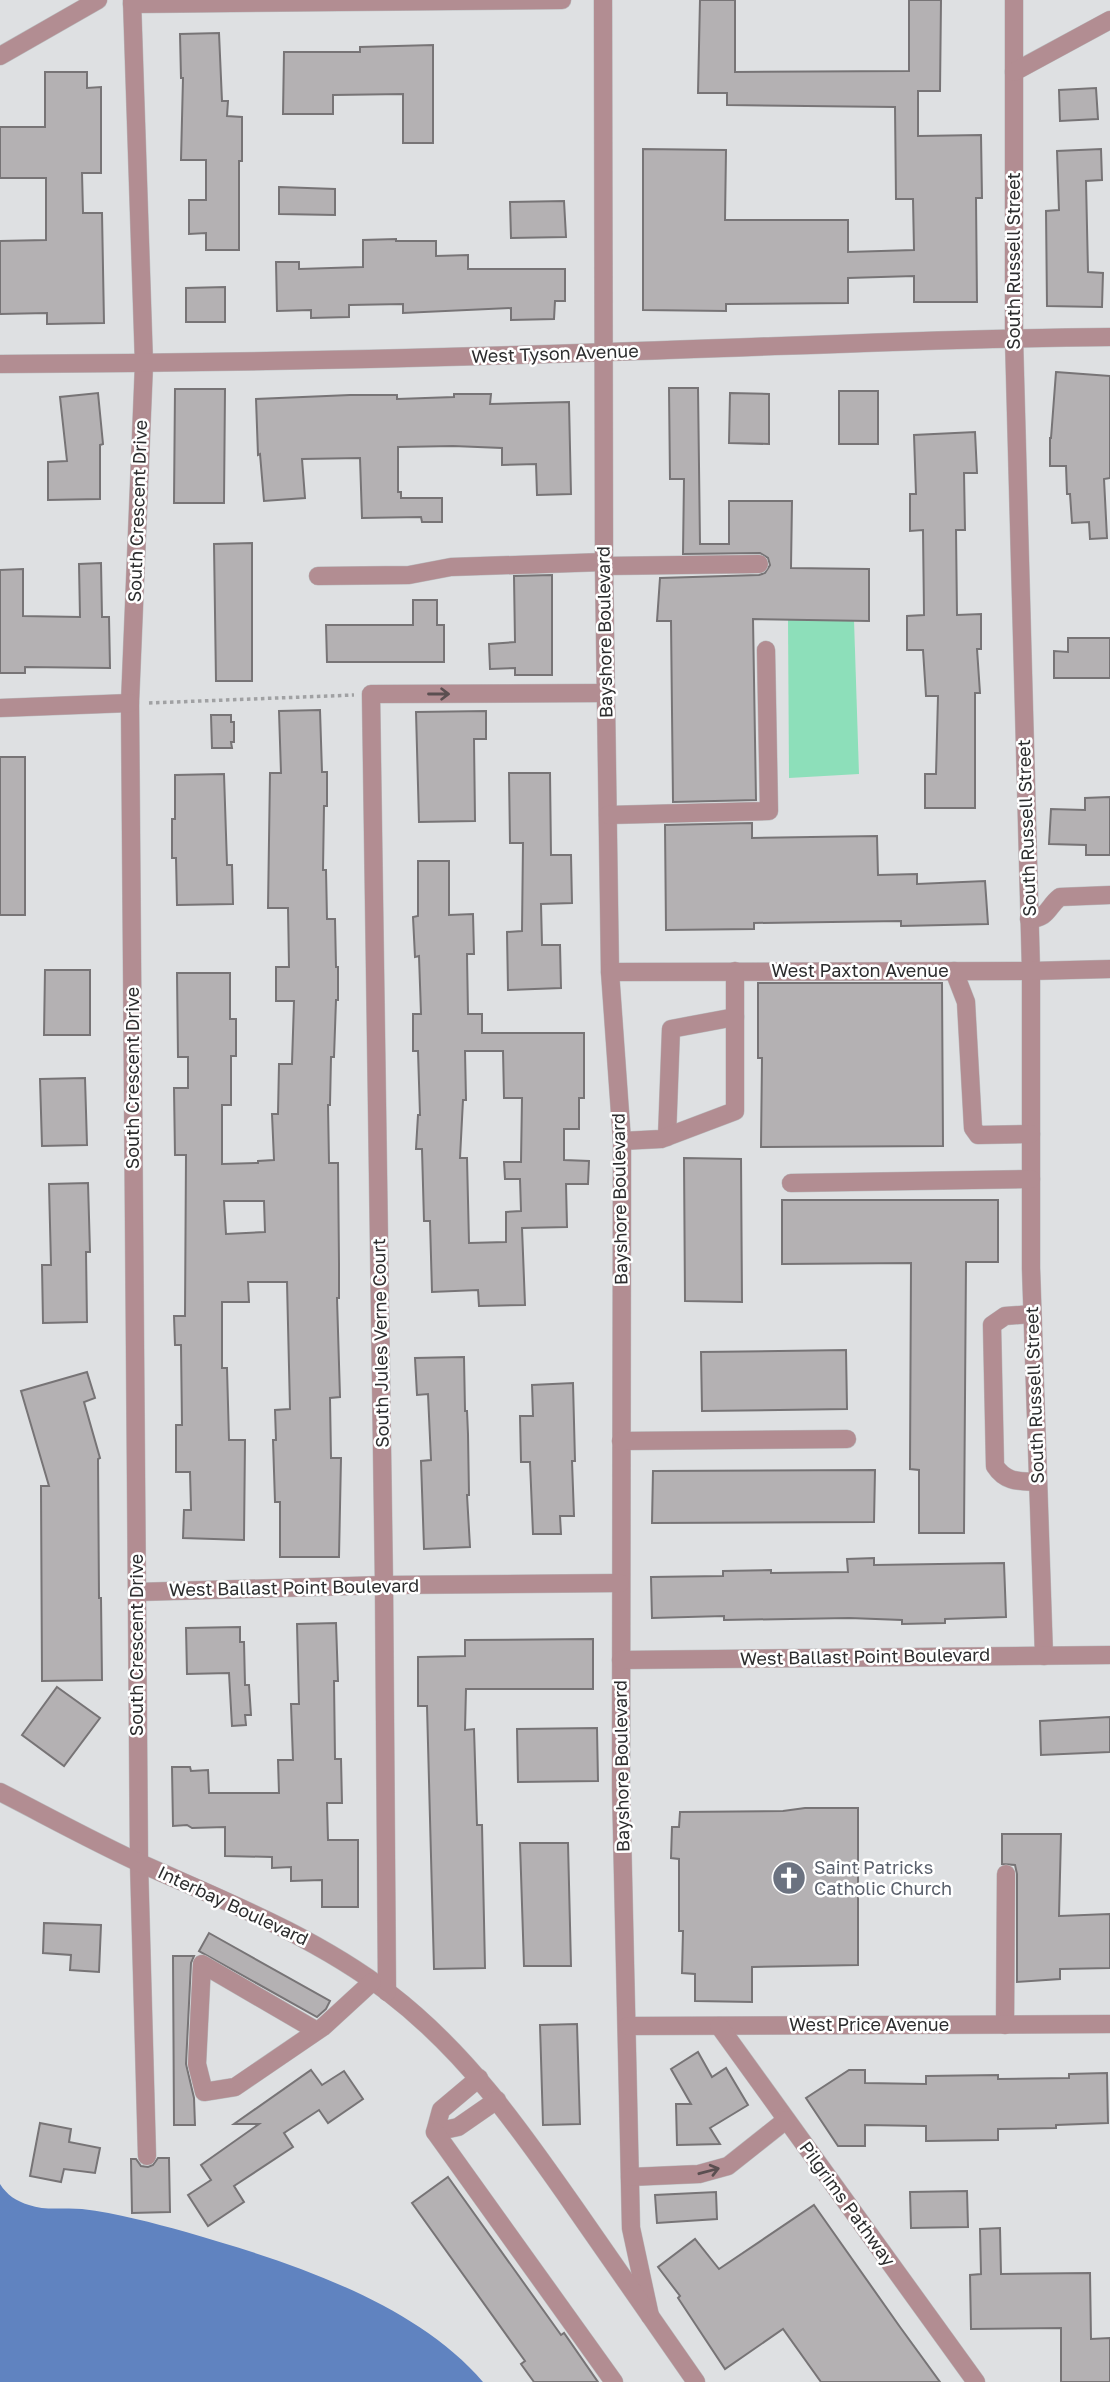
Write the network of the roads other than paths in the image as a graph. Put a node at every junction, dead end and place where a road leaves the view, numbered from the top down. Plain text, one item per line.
1 (98, 0) edge
2 (562, 0) edge
3 (603, 0) edge
4 (1014, 0) edge
5 (132, 2) edge
6 (1110, 20) edge
7 (0, 56) edge
8 (1014, 72) junction
9 (1110, 337) edge
10 (1014, 338) junction
11 (603, 353) junction
12 (0, 364) edge
13 (144, 364) junction
14 (604, 564) junction
15 (759, 564) dead end
16 (318, 576) dead end
17 (766, 650) dead end
18 (606, 693) junction
19 (130, 703) junction
20 (0, 708) edge
21 (608, 815) junction
22 (1110, 895) edge
23 (1029, 919) junction
24 (1110, 968) edge
25 (734, 971) junction
26 (954, 971) junction
27 (1031, 971) junction
28 (610, 972) junction
29 (735, 1017) junction
30 (1031, 1134) junction
31 (667, 1137) junction
32 (622, 1141) junction
33 (1031, 1179) junction
34 (791, 1183) dead end
35 (1032, 1314) junction
36 (848, 1439) dead end
37 (621, 1441) junction
38 (1038, 1482) junction
39 (620, 1583) junction
40 (384, 1585) junction
41 (137, 1592) junction
42 (1110, 1655) edge
43 (1044, 1656) junction
44 (621, 1660) junction
45 (0, 1792) edge
46 (139, 1862) junction
47 (1006, 1874) dead end
48 (380, 1987) junction
49 (1110, 2024) edge
50 (628, 2025) junction
51 (1005, 2025) junction
52 (719, 2026) junction
53 (317, 2031) junction
54 (479, 2078) junction
55 (496, 2099) junction
56 (786, 2120) junction
57 (435, 2132) junction
58 (147, 2156) dead end
59 (635, 2177) junction
60 (650, 2316) junction
61 (614, 2382) edge
62 (695, 2382) edge
63 (975, 2382) edge

1 - 7 street
2 - 5 street
3 - 11 street, Bayshore Boulevard
4 - 8 street, South Russell Street
5 - 13 street, South Crescent Drive
6 - 8 street
8 - 10 street, South Russell Street
9 - 10 street, West Tyson Avenue
10 - 11 street, West Tyson Avenue
10 - 23 street, South Russell Street
11 - 13 street, West Tyson Avenue
11 - 14 street, Bayshore Boulevard
12 - 13 street, West Tyson Avenue
13 - 19 street, South Crescent Drive
14 - 15 street
14 - 16 street
14 - 18 street, Bayshore Boulevard
17 - 21 street
18 - 21 street, Bayshore Boulevard
40 -> 18 street, South Jules Verne Court
19 - 20 street
19 - 41 street, South Crescent Drive
21 - 28 street, Bayshore Boulevard
22 - 23 street
23 - 27 street, South Russell Street
24 - 27 street, West Paxton Avenue
25 - 26 street, West Paxton Avenue
25 - 28 street, West Paxton Avenue
25 - 29 street
26 - 27 street, West Paxton Avenue
26 - 30 street
27 - 30 street, South Russell Street
28 - 32 street, Bayshore Boulevard
29 - 31 street
29 - 31 street
30 - 33 street, South Russell Street
31 - 32 street
32 - 37 street, Bayshore Boulevard
33 - 34 street
33 - 35 street, South Russell Street
35 - 38 street, South Russell Street
35 - 38 street
36 - 37 street
37 - 39 street, Bayshore Boulevard
38 - 43 street, South Russell Street
39 - 40 street, West Ballast Point Boulevard
39 - 44 street, Bayshore Boulevard
40 - 41 street, West Ballast Point Boulevard
40 - 48 street, South Jules Verne Court
41 - 46 street, South Crescent Drive
42 - 43 street, West Ballast Point Boulevard
43 - 44 street, West Ballast Point Boulevard
44 - 50 street, Bayshore Boulevard
45 - 46 street, Interbay Boulevard
46 - 48 street, Interbay Boulevard
46 - 58 street, South Crescent Drive
47 - 51 street
48 - 53 street
48 - 54 street, Interbay Boulevard
49 - 51 street, West Price Avenue
50 - 52 street, West Price Avenue
50 - 59 street, Bayshore Boulevard
51 - 52 street, West Price Avenue
52 - 56 street, Pilgrims Pathway
53 - 53 street
54 - 55 street, Interbay Boulevard
54 - 57 street
55 - 57 street
55 - 60 street, Interbay Boulevard
59 -> 56 street
56 - 63 street, Pilgrims Pathway
57 - 61 street
59 - 60 street, Bayshore Boulevard
60 - 62 street, Bayshore Boulevard

